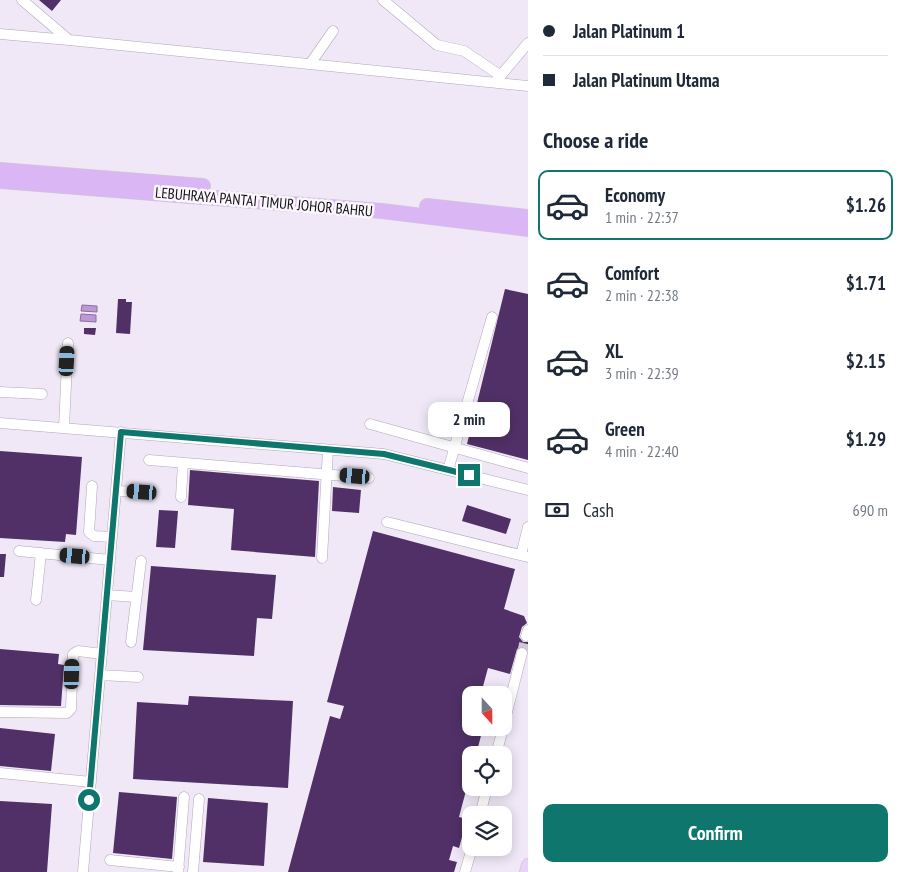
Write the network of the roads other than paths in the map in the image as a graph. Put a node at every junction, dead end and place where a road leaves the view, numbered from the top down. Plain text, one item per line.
1 (22, 0) edge
2 (383, 0) edge
3 (333, 31) dead end
4 (0, 34) edge
5 (69, 40) junction
6 (528, 43) edge
7 (310, 64) junction
8 (498, 79) junction
9 (528, 86) edge
10 (0, 170) edge
11 (0, 181) edge
12 (528, 217) edge
13 (528, 229) edge
14 (492, 317) dead end
15 (68, 342) dead end
16 (0, 392) edge
17 (42, 394) dead end
18 (0, 423) edge
19 (370, 424) dead end
20 (64, 428) junction
21 (121, 432) junction
22 (455, 447) junction
23 (328, 450) junction
24 (149, 460) dead end
25 (183, 463) junction
26 (528, 468) edge
27 (448, 470) junction
28 (327, 474) junction
29 (369, 478) dead end
30 (92, 486) dead end
31 (528, 490) edge
32 (116, 491) junction
33 (142, 492) dead end
34 (181, 497) dead end
35 (387, 522) dead end
36 (528, 527) edge
37 (112, 537) junction
38 (19, 551) dead end
39 (41, 553) junction
40 (525, 556) edge
41 (322, 558) dead end
42 (110, 560) junction
43 (141, 561) dead end
44 (107, 595) junction
45 (136, 597) junction
46 (36, 600) dead end
47 (131, 642) dead end
48 (522, 653) tunnel mouth
49 (102, 654) junction
50 (100, 675) junction
51 (138, 677) dead end
52 (512, 692) edge
53 (0, 712) edge
54 (0, 773) edge
55 (91, 782) junction
56 (184, 797) dead end
57 (199, 799) dead end
58 (470, 856) edge
59 (110, 860) dead end
60 (528, 865) edge
61 (179, 869) edge
62 (83, 872) edge
63 (193, 872) edge
64 (465, 872) edge
65 (526, 872) edge

1 - 5 street
2 - 8 street
3 - 7 street
4 - 5 street
5 - 7 street
6 - 8 street
7 - 8 street
8 - 9 street
10 - 12 highway, LEBUHRAYA PANTAI TIMUR JOHOR BAHRU
11 - 13 highway, LEBUHRAYA PANTAI TIMUR JOHOR BAHRU
14 - 22 street
15 - 20 street
16 - 17 street
18 - 20 street
19 - 22 street
20 - 21 street
21 - 23 street
21 - 32 street
22 - 26 street
22 - 27 street
23 - 27 street
23 - 28 street
24 - 25 street
25 - 28 street
25 - 34 street
27 - 31 street
28 - 29 street
28 - 41 street
30 - 37 street
32 - 33 street
32 - 37 street
35 - 40 street
36 - 40 street
37 - 42 street
38 - 39 street
39 - 42 street
39 - 46 street
42 - 44 street
43 - 45 street
44 - 45 street
44 - 49 street
45 - 47 street
48 - 52 street
49 - 50 street
49 - 53 street
50 - 51 street
50 - 55 street
54 - 55 street
55 - 62 street
56 - 61 street
57 - 63 street
58 - 64 street
59 - 61 street
60 - 65 main road

